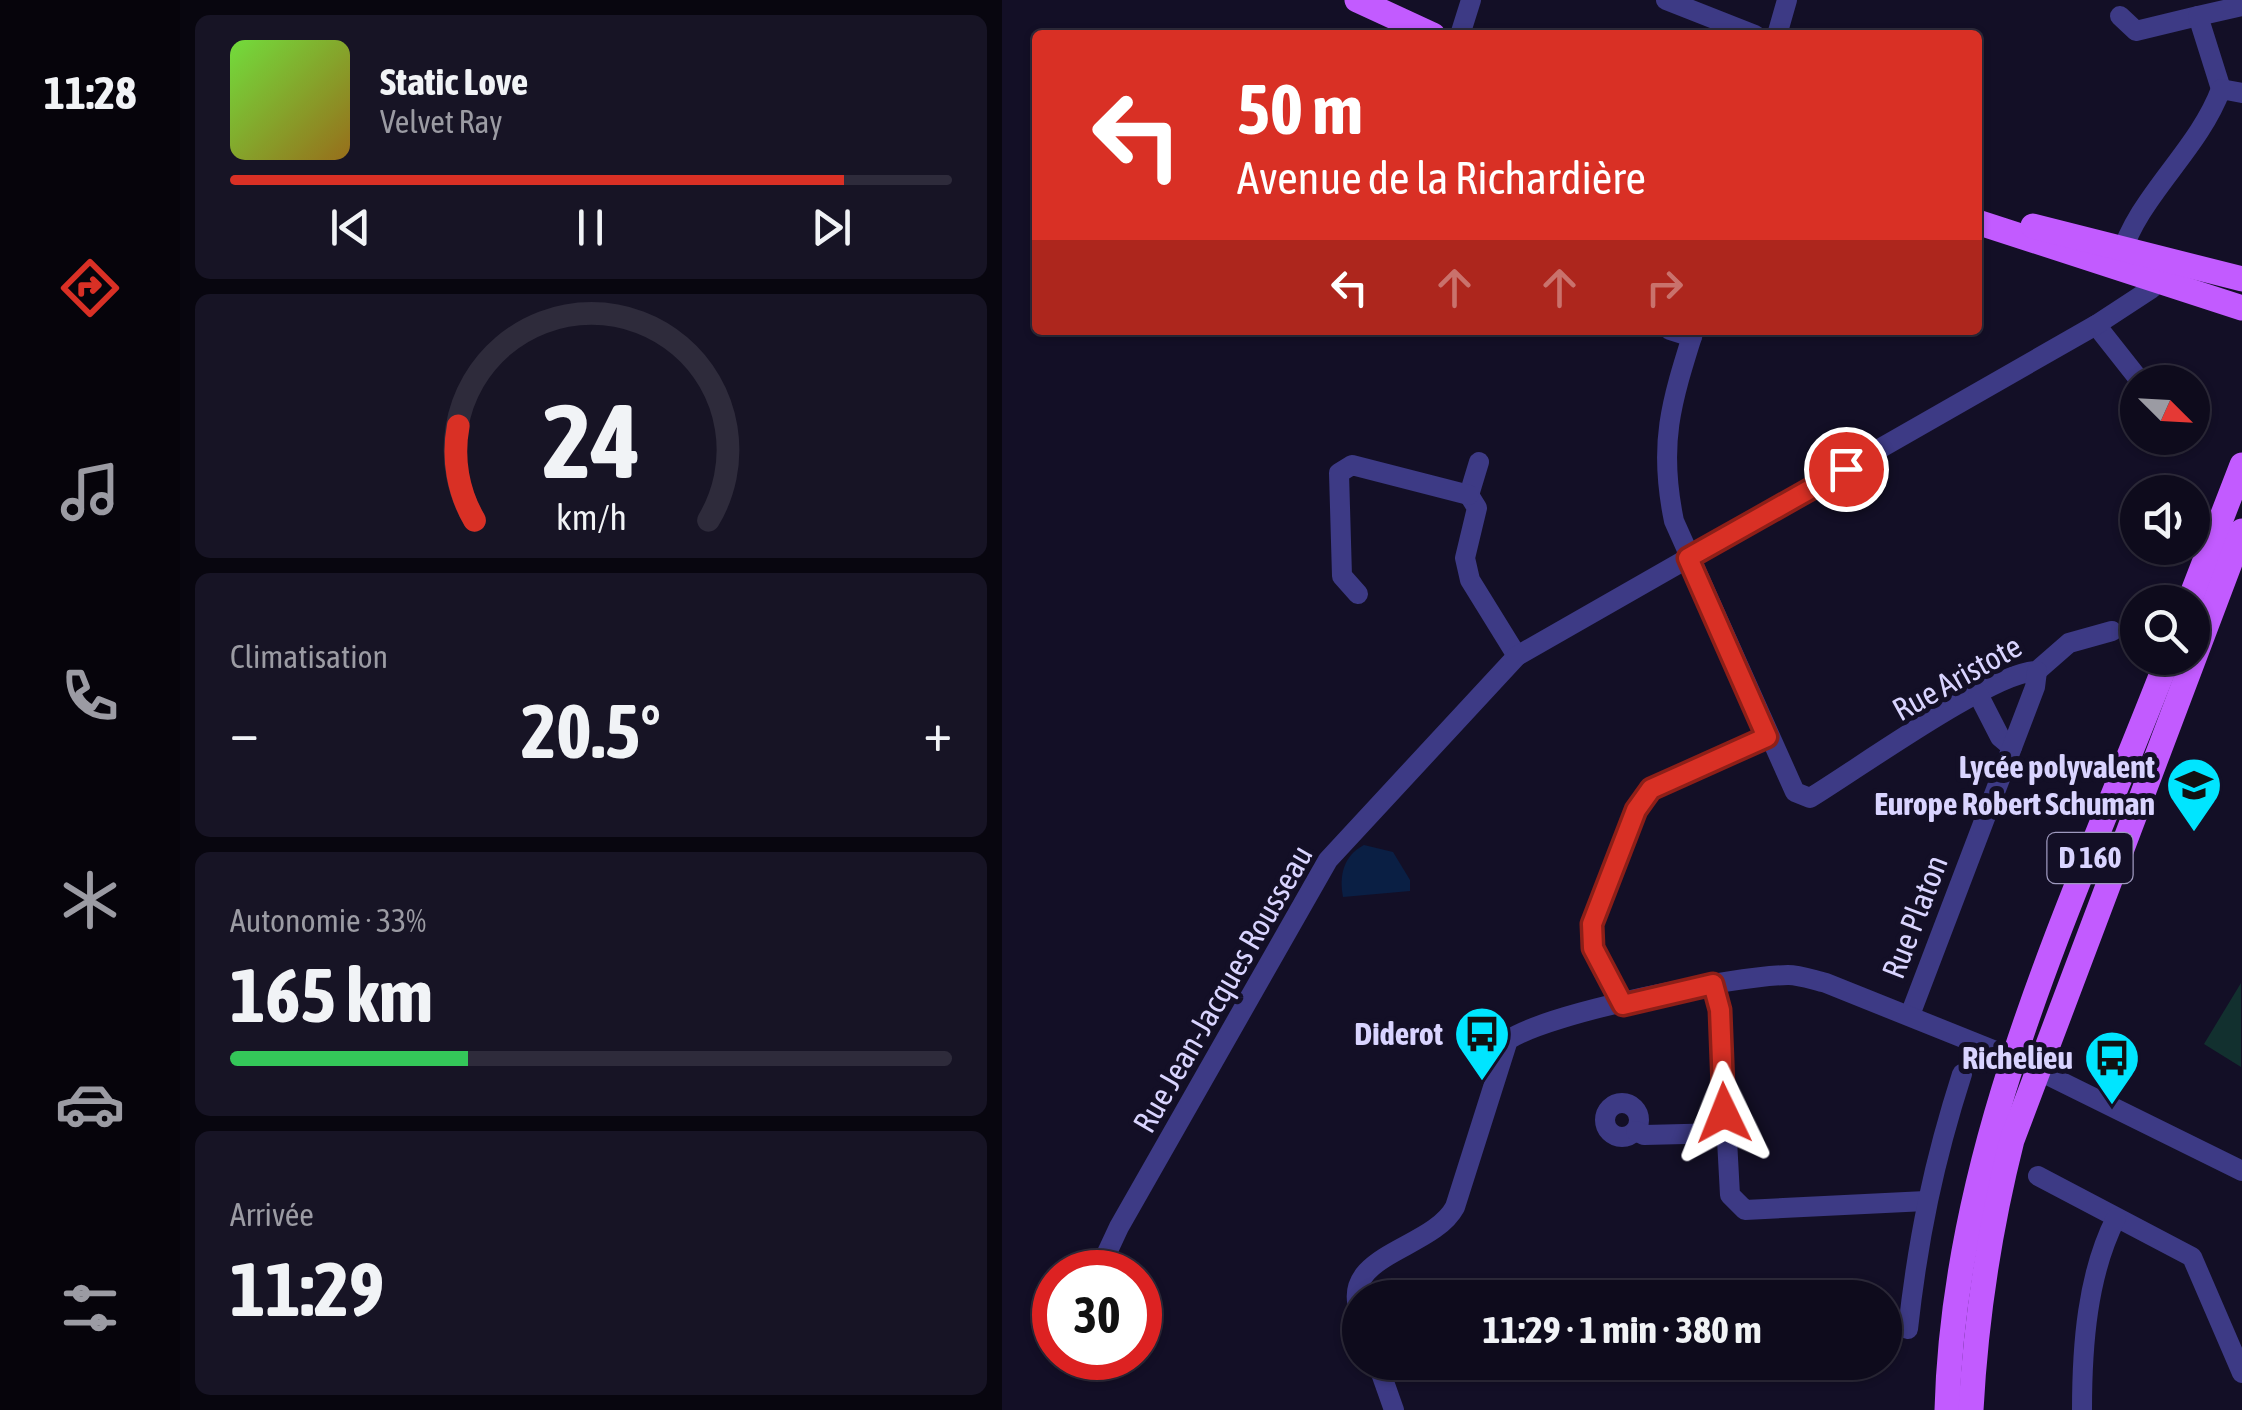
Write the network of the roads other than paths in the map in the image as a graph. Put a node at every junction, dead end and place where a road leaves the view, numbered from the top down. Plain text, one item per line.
1 (1357, 0) edge
2 (1471, 0) edge
3 (1666, 0) edge
4 (1787, 0) edge
5 (2242, 6) edge
6 (2120, 16) dead end
7 (2198, 16) junction
8 (1422, 30) edge
9 (1462, 30) edge
10 (1742, 30) edge
11 (1778, 30) edge
12 (2231, 91) edge
13 (1982, 213) edge
14 (1982, 223) edge
15 (2120, 258) junction
16 (2156, 268) junction
17 (2242, 279) edge
18 (2242, 308) edge
19 (2096, 325) junction
20 (1692, 335) edge
21 (2128, 365) edge
22 (1479, 462) dead end
23 (2242, 465) edge
24 (1469, 495) junction
25 (2242, 531) edge
26 (1688, 558) junction
27 (2196, 585) edge
28 (1358, 594) dead end
29 (2112, 631) dead end
30 (1517, 656) junction
31 (2037, 671) junction
32 (2162, 675) edge
33 (1978, 694) junction
34 (1767, 737) junction
35 (2012, 747) junction
36 (1713, 984) junction
37 (1623, 1005) junction
38 (1910, 1016) junction
39 (2024, 1064) junction
40 (1962, 1074) dead end
41 (1636, 1130) dead end
42 (1726, 1134) junction
43 (2242, 1171) edge
44 (2038, 1176) dead end
45 (1926, 1201) junction
46 (2116, 1218) junction
47 (1108, 1250) edge
48 (1359, 1280) edge
49 (1908, 1328) dead end
50 (2242, 1373) edge
51 (1383, 1380) edge
52 (1394, 1410) edge
53 (1946, 1410) edge
54 (1971, 1410) edge
55 (2082, 1410) edge

1 - 8 main road
2 - 9 street
3 - 10 street
4 - 11 street
5 - 7 street
6 - 7 street
7 - 12 street
12 - 15 street
13 - 15 main road
14 - 15 main road
15 - 16 main road
16 - 17 main road
16 - 18 main road
16 - 19 street, Rue Jean-Jacques Rousseau
19 - 21 street
19 - 26 street, Rue Jean-Jacques Rousseau
20 - 26 street, Rue Aristote
22 - 24 street
23 - 27 main road
24 - 28 street
24 - 30 street
25 - 39 main road, D 160
26 - 30 street, Rue Jean-Jacques Rousseau
26 - 34 street, Rue Aristote
29 - 31 street, Rue Aristote
30 - 47 street, Rue Jean-Jacques Rousseau
31 - 33 street, Rue Aristote
31 - 35 street, Rue Platon
32 - 39 main road, D 160
33 - 34 street, Rue Aristote
33 - 35 street
34 - 37 street
35 - 38 street, Rue Platon
36 - 37 street
36 - 38 street
36 - 42 street
37 - 48 street
38 - 39 street
39 - 43 street
39 - 53 main road, D 160
39 - 54 main road, D 160
40 - 45 street
41 - 42 street
42 - 45 street
44 - 46 street
45 - 49 street
46 - 50 street
46 - 55 street
51 - 52 street

